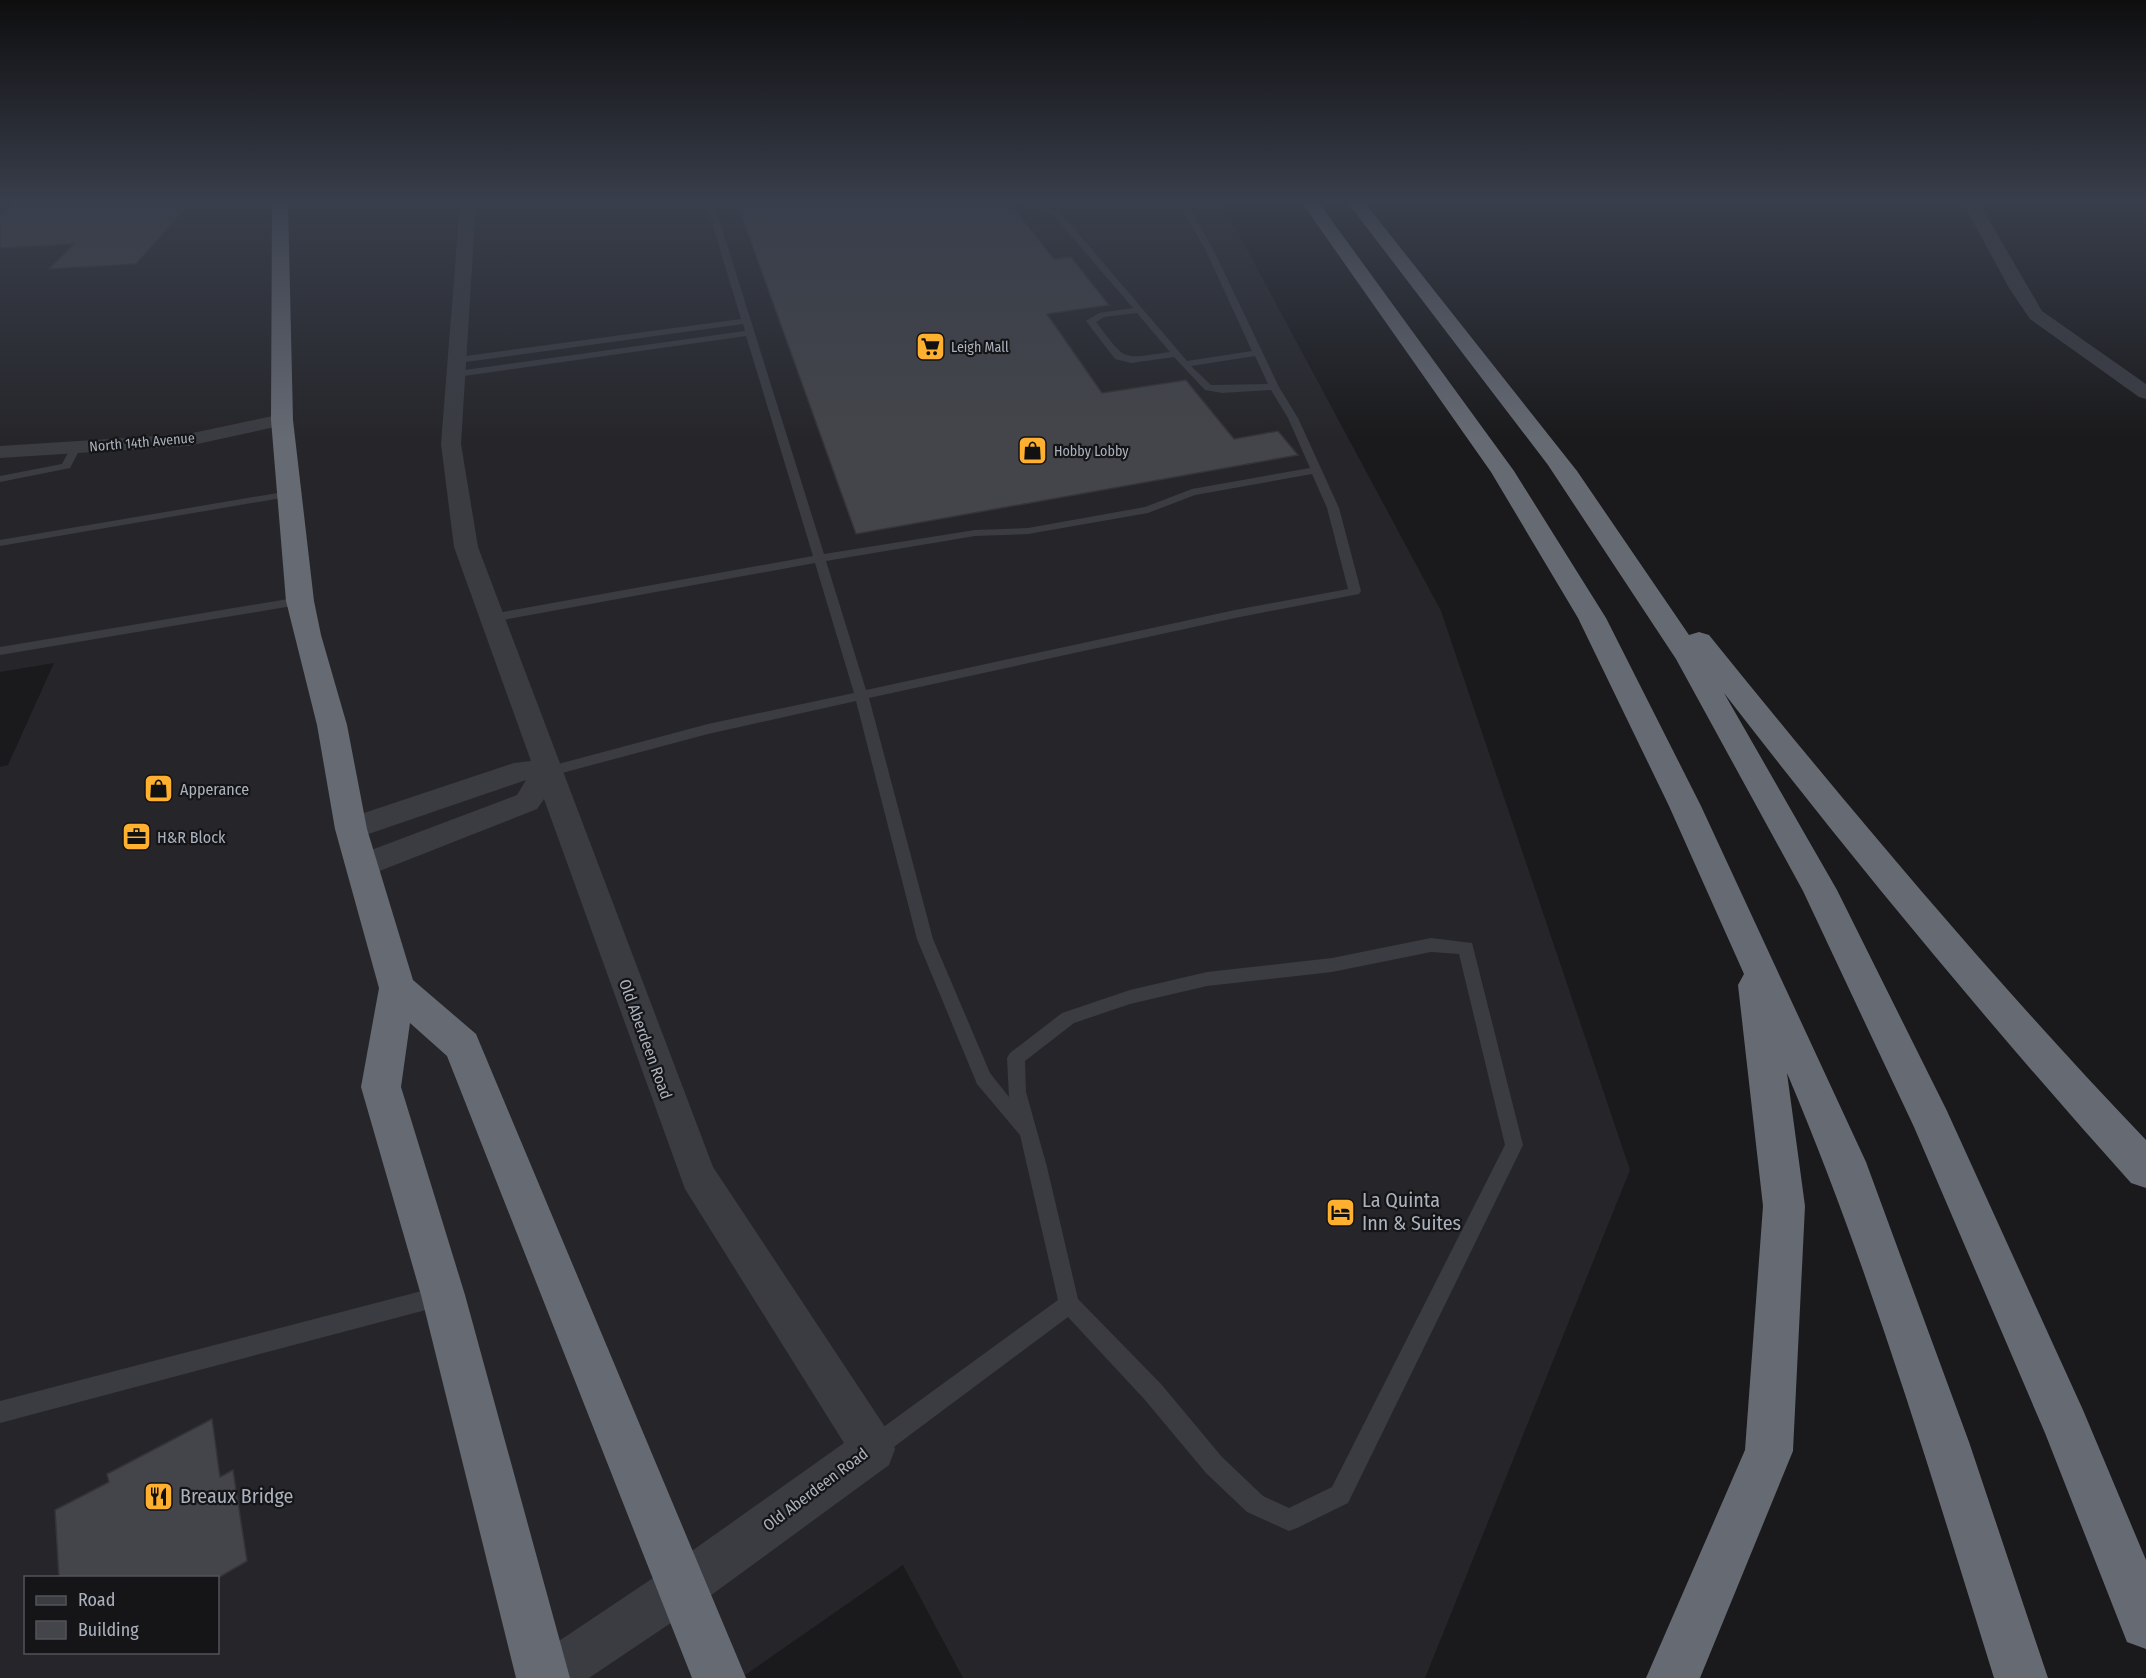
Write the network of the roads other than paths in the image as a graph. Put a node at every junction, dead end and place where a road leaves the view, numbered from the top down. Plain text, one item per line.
1 (281, 281) edge
2 (463, 281) edge
3 (734, 281) edge
4 (1114, 281) edge
5 (1224, 281) edge
6 (1365, 281) edge
7 (1417, 281) edge
8 (1423, 281) edge
9 (2014, 281) edge
10 (1434, 303) junction
11 (1139, 310) junction
12 (748, 327) junction
13 (1258, 353) junction
14 (1176, 354) junction
15 (1185, 364) junction
16 (457, 367) junction
17 (1274, 387) junction
18 (2146, 393) edge
19 (282, 420) junction
20 (76, 447) junction
21 (0, 452) edge
22 (1556, 459) junction
23 (1316, 470) junction
24 (0, 479) edge
25 (289, 494) junction
26 (0, 543) edge
27 (819, 558) junction
28 (300, 601) junction
29 (492, 618) junction
30 (0, 651) edge
31 (861, 695) junction
32 (547, 772) junction
33 (351, 829) junction
34 (361, 866) junction
35 (1751, 948) junction
36 (397, 988) junction
37 (1029, 1133) junction
38 (2146, 1168) edge
39 (442, 1295) junction
40 (1069, 1304) junction
41 (0, 1412) edge
42 (873, 1449) junction
43 (682, 1587) junction
44 (2146, 1623) edge
45 (544, 1678) edge
46 (719, 1678) edge
47 (1673, 1678) edge
48 (2021, 1678) edge

1 - 19 highway
2 - 16 street, Old Aberdeen Road
3 - 12 lane
4 - 11 lane
5 - 13 lane
6 - 35 highway
7 - 10 highway
8 - 10 highway
9 - 18 street
10 - 22 highway
11 - 14 lane
11 - 14 lane
12 - 16 lane
12 - 16 lane
12 - 27 lane
13 - 15 lane
13 - 17 lane
14 - 15 lane
15 - 17 lane
16 - 29 street, Old Aberdeen Road
17 - 23 lane
19 - 20 street, North 14th Avenue
19 - 25 highway
20 - 21 street, North 14th Avenue
20 - 24 lane
22 - 38 highway
22 - 44 highway
23 - 27 lane
23 - 31 lane
25 - 26 lane
25 - 28 highway
27 - 29 lane
27 - 31 lane
28 - 30 lane
28 - 33 highway
29 - 32 street, Old Aberdeen Road
31 - 32 lane
31 - 37 lane
32 - 33 street
32 - 34 street
32 - 42 street, Old Aberdeen Road
33 - 34 highway
34 - 36 highway
35 - 47 highway
35 - 48 highway
36 - 39 highway
36 - 43 highway
37 - 40 lane
37 - 40 lane
39 - 41 lane
39 - 45 highway
40 - 42 lane
42 - 43 street, Old Aberdeen Road
43 - 45 street, Old Aberdeen Road
43 - 46 highway

